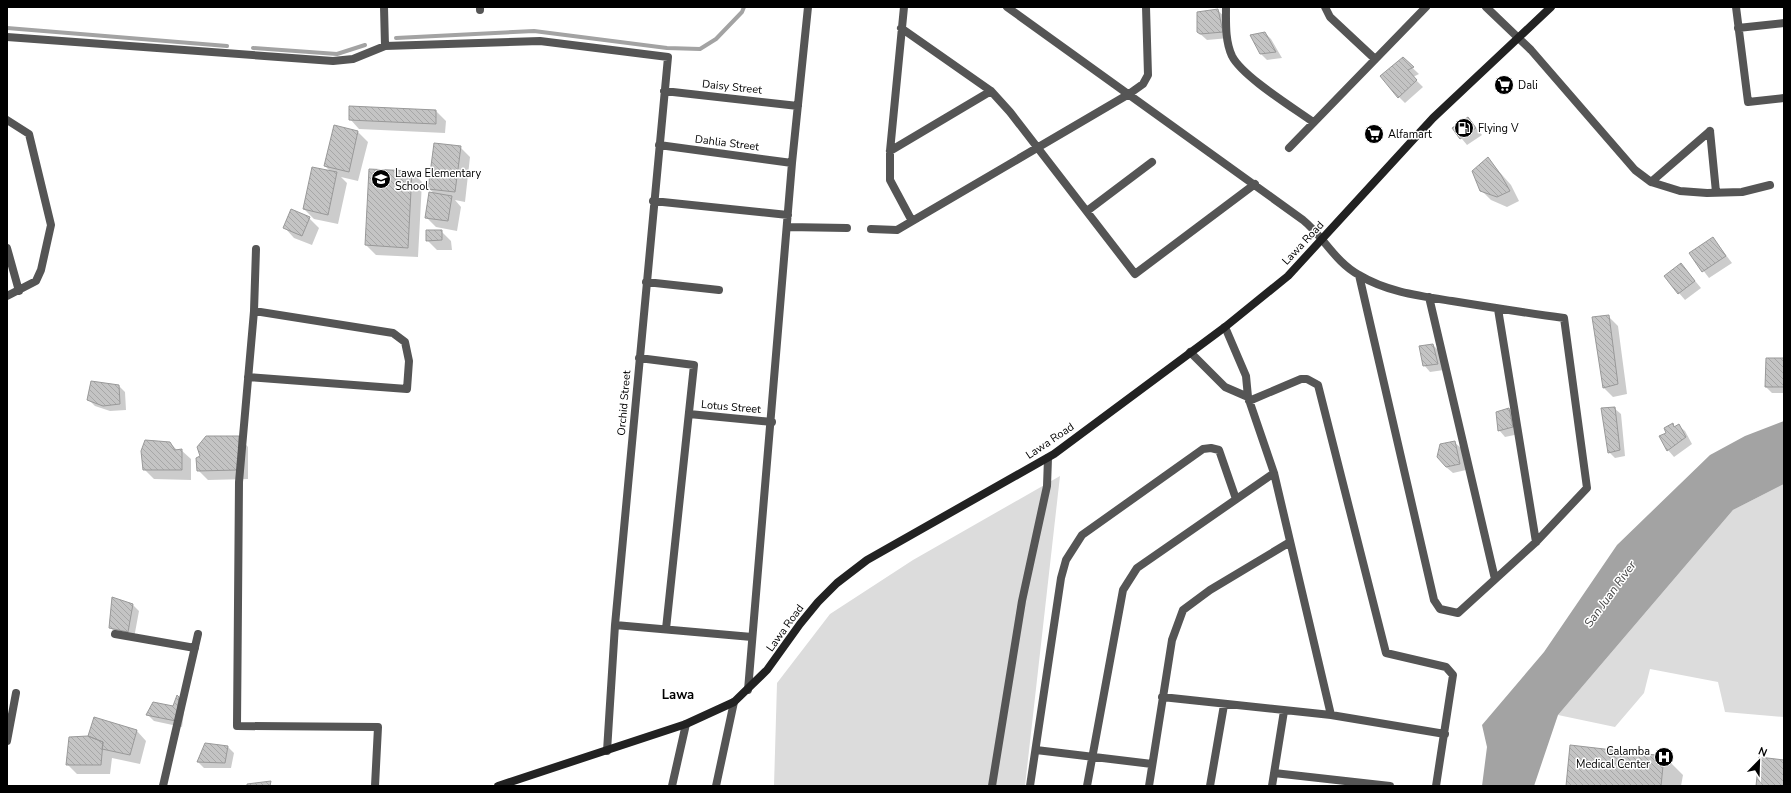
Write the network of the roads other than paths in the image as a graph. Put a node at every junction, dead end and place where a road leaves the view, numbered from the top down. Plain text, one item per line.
1 (384, 7) edge
2 (808, 7) edge
3 (904, 7) edge
4 (1007, 7) edge
5 (1145, 7) edge
6 (1226, 7) edge
7 (1325, 7) edge
8 (1426, 7) edge
9 (1486, 7) edge
10 (1550, 7) edge
11 (1736, 7) edge
12 (1784, 23) edge
13 (901, 28) junction
14 (1738, 28) junction
15 (7, 37) edge
16 (1517, 38) junction
17 (385, 46) junction
18 (1375, 59) junction
19 (664, 91) junction
20 (991, 91) junction
21 (1129, 94) junction
22 (1784, 98) edge
23 (798, 106) junction
24 (7, 120) edge
25 (1312, 122) junction
26 (659, 145) junction
27 (1289, 148) dead end
28 (1038, 149) junction
29 (890, 151) junction
30 (1152, 162) dead end
31 (792, 163) junction
32 (1651, 182) junction
33 (1255, 184) junction
34 (1770, 185) dead end
35 (1716, 192) junction
36 (654, 201) junction
37 (1087, 211) junction
38 (788, 216) junction
39 (912, 221) junction
40 (787, 227) junction
41 (847, 228) dead end
42 (871, 229) dead end
43 (1323, 239) junction
44 (7, 248) edge
45 (256, 249) dead end
46 (1359, 275) junction
47 (646, 282) junction
48 (719, 290) dead end
49 (19, 291) junction
50 (7, 296) edge
51 (1430, 297) junction
52 (1498, 309) junction
53 (254, 311) junction
54 (1226, 327) junction
55 (1190, 352) junction
56 (639, 358) junction
57 (248, 377) junction
58 (1249, 399) junction
59 (689, 414) junction
60 (772, 422) junction
61 (1048, 458) junction
62 (1274, 473) junction
63 (1236, 499) junction
64 (1290, 542) junction
65 (1536, 542) junction
66 (1495, 579) junction
67 (614, 625) junction
68 (666, 629) junction
69 (115, 634) dead end
70 (198, 634) dead end
71 (752, 637) junction
72 (195, 648) junction
73 (748, 690) junction
74 (16, 693) dead end
75 (1162, 697) junction
76 (734, 702) junction
77 (1224, 705) junction
78 (1284, 711) junction
79 (1331, 715) junction
80 (686, 724) junction
81 (1445, 734) junction
82 (7, 741) edge
83 (1036, 750) junction
84 (606, 751) junction
85 (1092, 757) junction
86 (1152, 764) junction
87 (1274, 773) junction
88 (163, 786) edge
89 (375, 786) edge
90 (498, 786) edge
91 (672, 786) edge
92 (716, 786) edge
93 (992, 786) edge
94 (1030, 786) edge
95 (1087, 786) edge
96 (1149, 786) edge
97 (1210, 786) edge
98 (1272, 786) edge
99 (1390, 786) edge
100 (1436, 786) edge

1 - 17 street
2 - 23 street
3 - 13 street
4 - 21 street
5 - 21 street
6 - 25 street
7 - 18 street
8 - 18 street
9 - 16 street
10 - 16 main road, Lawa Road
11 - 14 street
12 - 14 street
13 - 20 street
13 - 29 street
14 - 22 street
15 - 17 street
16 - 32 street
16 - 43 main road, Lawa Road
17 - 19 street, Orchid Street
18 - 25 street
19 - 23 street, Daisy Street
19 - 26 street, Orchid Street
20 - 28 street
20 - 29 street
21 - 28 street
21 - 33 street
23 - 31 street
24 - 49 street
25 - 27 street
26 - 31 street, Dahlia Street
26 - 36 street, Orchid Street
28 - 37 street
28 - 39 street
29 - 39 street
30 - 37 street
31 - 38 street
32 - 35 street
32 - 35 street
33 - 37 street
33 - 43 street
34 - 35 street
36 - 38 street
36 - 47 street, Orchid Street
38 - 40 street
39 - 42 street
40 - 41 street
40 - 60 street
43 - 46 street
43 - 54 main road, Lawa Road
44 - 49 street
45 - 53 street
46 - 51 street
46 - 66 street
47 - 48 street
47 - 56 street, Orchid Street
49 - 50 street
51 - 52 street
51 - 66 street
52 - 65 street
52 - 65 street
53 - 57 street
53 - 57 street
54 - 55 main road, Lawa Road
54 - 58 street
55 - 58 street
55 - 61 main road, Lawa Road
56 - 59 street
56 - 67 street, Orchid Street
57 - 89 street
58 - 62 street
58 - 81 street
59 - 60 street, Lotus Street
59 - 68 street
60 - 71 street
61 - 73 main road, Lawa Road
61 - 93 street
62 - 63 street
62 - 64 street
63 - 83 street
63 - 85 street
64 - 75 street
64 - 79 street
65 - 66 street
67 - 68 street
67 - 84 street, Orchid Street
68 - 71 street
69 - 72 street
70 - 72 street
71 - 73 street
72 - 88 street
73 - 76 main road, Lawa Road
74 - 82 street
75 - 77 street
75 - 86 street
76 - 80 main road, Lawa Road
76 - 92 street
77 - 78 street
77 - 97 street
78 - 79 street
78 - 87 street
79 - 81 street
80 - 84 main road, Lawa Road
80 - 91 street
81 - 100 street
83 - 85 street
83 - 94 street
84 - 90 main road, Lawa Road
85 - 86 street
85 - 95 street
86 - 96 street
87 - 98 street
87 - 99 street

